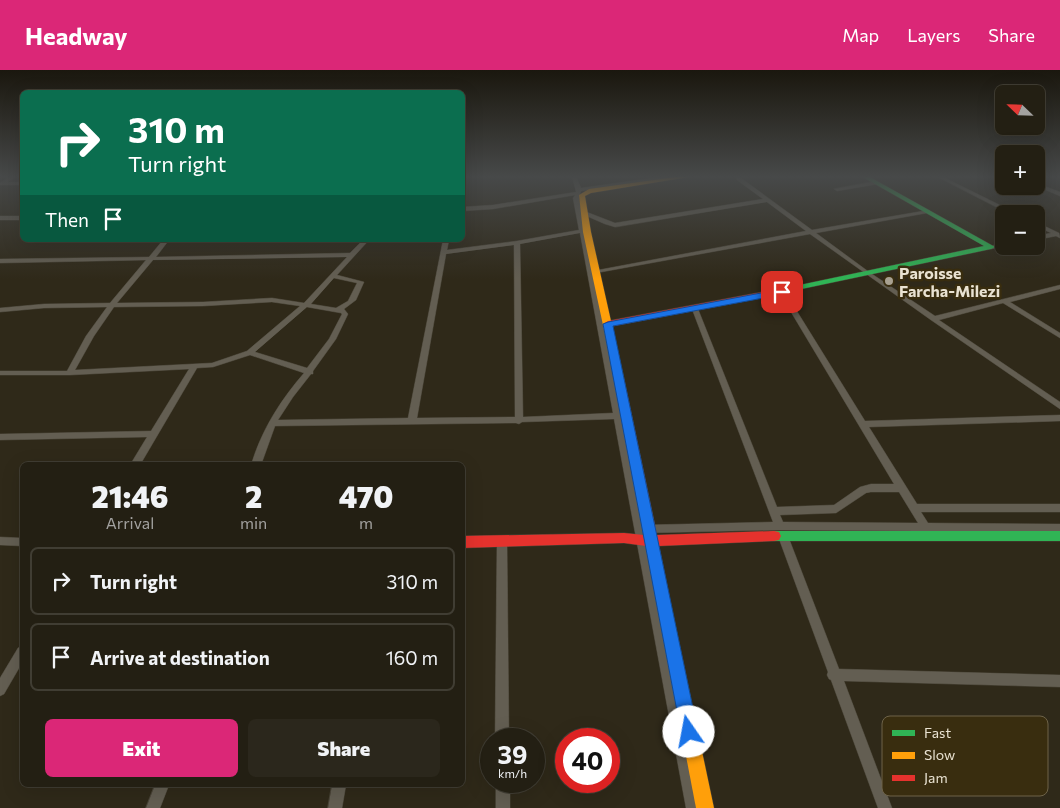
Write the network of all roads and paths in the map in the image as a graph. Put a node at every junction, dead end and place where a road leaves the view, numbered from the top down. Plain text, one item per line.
1 (579, 210) edge
2 (704, 210) edge
3 (782, 210) edge
4 (927, 211) joint
5 (584, 213) joint
6 (0, 218) edge
7 (20, 218) edge
8 (1045, 228) edge
9 (581, 231) junction
10 (810, 232) junction
11 (1059, 234) edge
12 (1045, 236) edge
13 (164, 242) edge
14 (364, 242) edge
15 (446, 242) edge
16 (517, 243) junction
17 (995, 246) edge
18 (992, 247) junction
19 (444, 252) junction
20 (352, 255) junction
21 (152, 258) junction
22 (0, 261) edge
23 (596, 271) junction
24 (867, 273) junction
25 (333, 276) junction
26 (1060, 287) edge
27 (782, 292) junction
28 (1004, 301) junction
29 (307, 304) junction
30 (110, 306) junction
31 (339, 309) junction
32 (695, 309) junction
33 (0, 310) edge
34 (933, 319) junction
35 (608, 324) junction
36 (1060, 336) edge
37 (250, 353) junction
38 (195, 366) junction
39 (310, 372) junction
40 (0, 373) edge
41 (70, 373) junction
42 (1060, 406) edge
43 (617, 416) junction
44 (1060, 418) edge
45 (412, 420) junction
46 (519, 421) junction
47 (272, 424) junction
48 (863, 424) junction
49 (154, 434) junction
50 (0, 437) edge
51 (137, 462) edge
52 (257, 462) edge
53 (902, 488) junction
54 (914, 508) junction
55 (1060, 508) edge
56 (773, 511) junction
57 (926, 528) junction
58 (1060, 528) edge
59 (781, 531) junction
60 (644, 535) junction
61 (1060, 536) edge
62 (502, 541) junction
63 (0, 542) edge
64 (20, 542) edge
65 (465, 542) edge
66 (20, 655) edge
67 (834, 675) junction
68 (1060, 681) edge
69 (0, 689) edge
70 (502, 728) edge
71 (161, 787) edge
72 (339, 787) edge
73 (503, 793) edge
74 (153, 808) edge
75 (335, 808) edge
76 (503, 808) edge
77 (693, 808) edge
78 (705, 808) edge
79 (885, 808) edge

1 - 9 street
2 - 5 street
3 - 10 street
4 - 10 street
4 - 18 street
5 - 23 street
6 - 7 street
8 - 11 street
9 - 16 street
9 - 43 street
10 - 23 street
10 - 24 street
11 - 12 street
13 - 21 street
14 - 20 street
15 - 19 street
16 - 19 street
16 - 46 street
17 - 18 street
18 - 24 street
19 - 45 street
20 - 21 street
20 - 25 street
21 - 22 street
21 - 30 street
23 - 35 street
24 - 27 street
24 - 34 street
25 - 29 street
25 - 31 street
26 - 28 street
27 - 32 street
27 - 48 street
28 - 34 street
28 - 36 street
29 - 30 street
29 - 31 street
29 - 37 street
30 - 33 street
30 - 41 street
31 - 39 street
32 - 35 street
32 - 56 street
34 - 42 street
35 - 60 street
37 - 38 street
37 - 39 street
38 - 41 street
38 - 49 street
39 - 47 street
40 - 41 street
43 - 46 street
43 - 60 street
44 - 48 street
45 - 46 street
45 - 47 street
47 - 52 street
48 - 53 street
49 - 50 street
49 - 51 street
53 - 54 street
53 - 56 street
54 - 55 street
54 - 57 street
56 - 59 street
57 - 58 street
57 - 59 street
59 - 60 street
59 - 61 street
59 - 67 street
60 - 62 street
60 - 77 street
60 - 78 street
62 - 65 street
62 - 70 street
63 - 64 street
66 - 69 street
67 - 68 street
67 - 79 street
71 - 74 street
72 - 75 street
73 - 76 street

